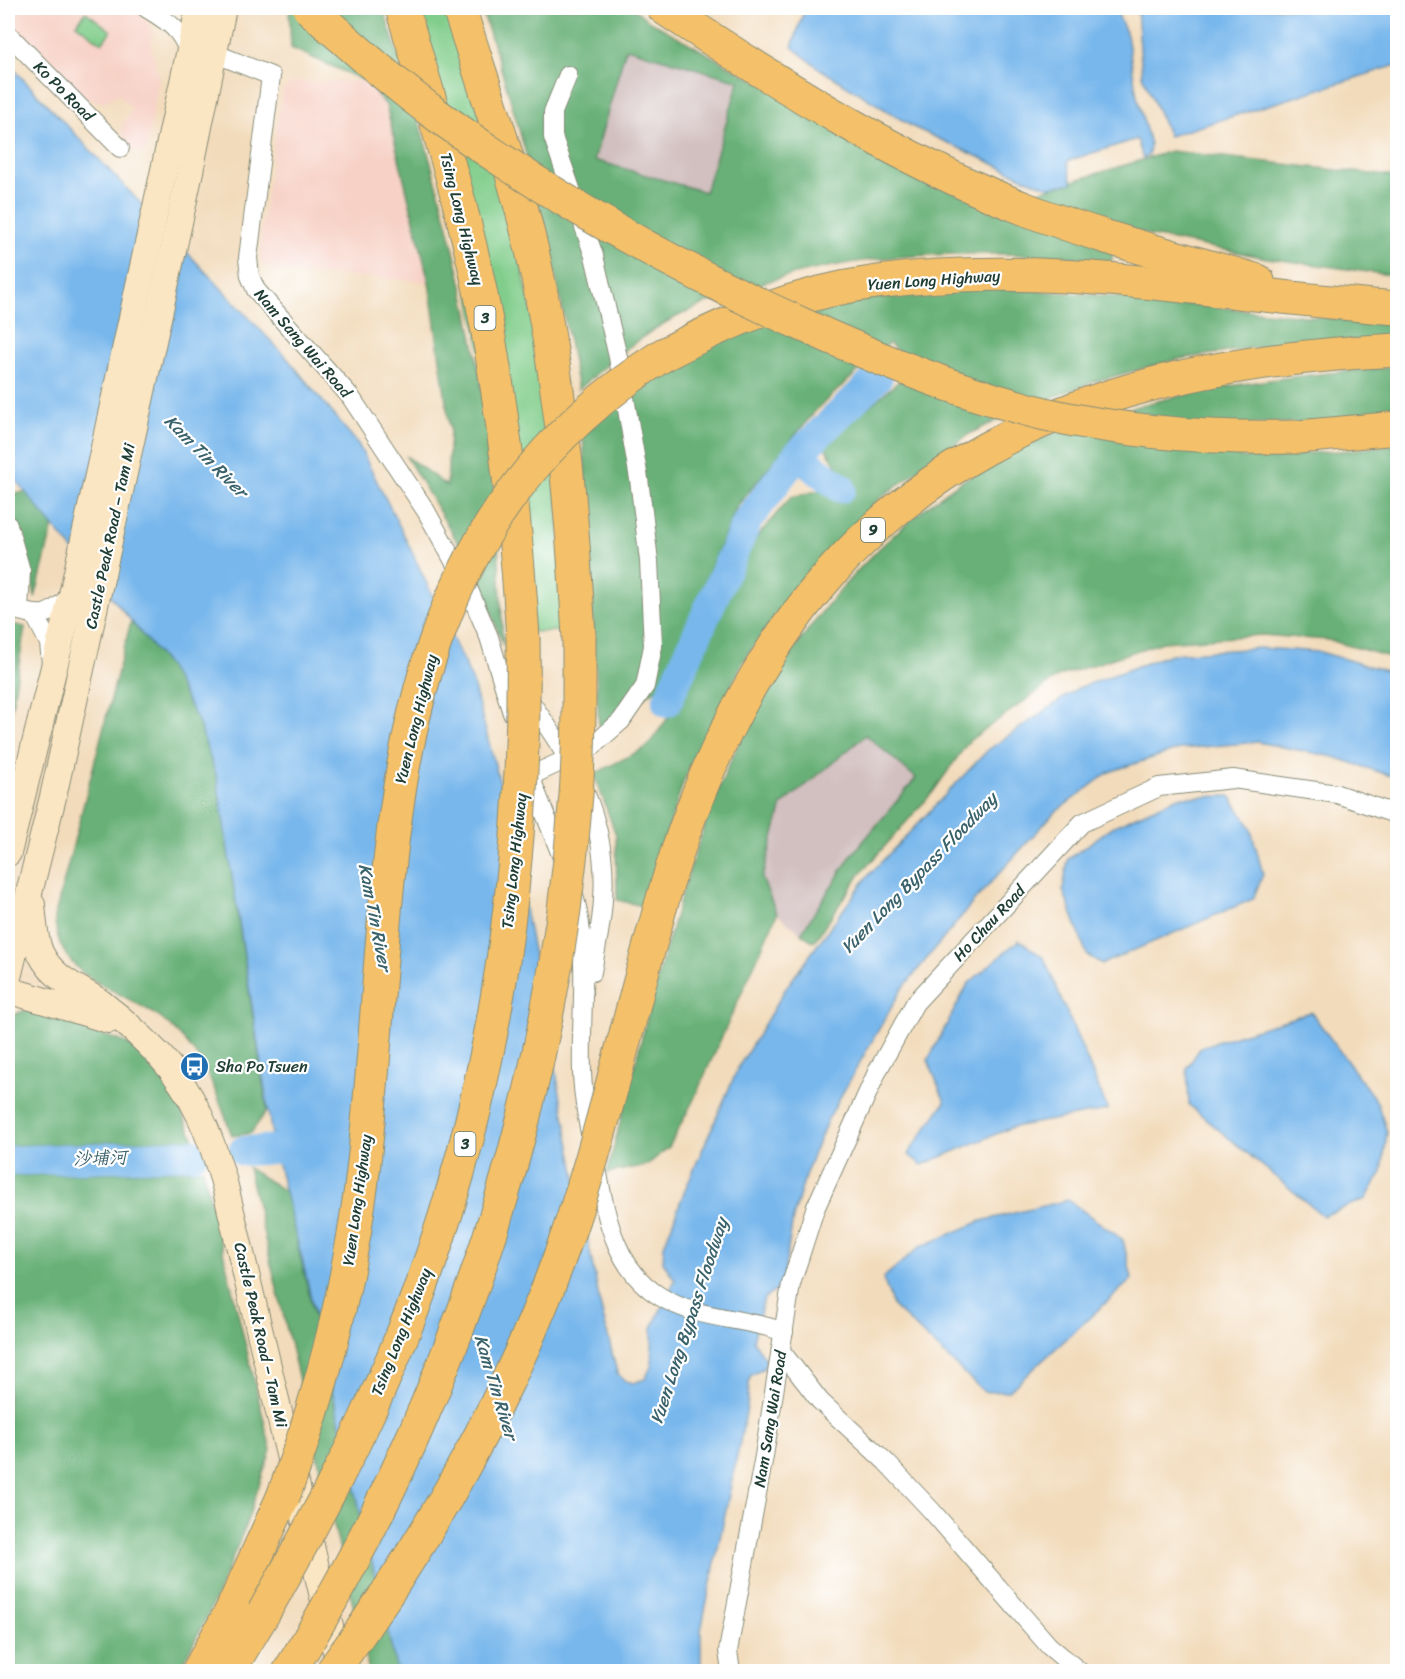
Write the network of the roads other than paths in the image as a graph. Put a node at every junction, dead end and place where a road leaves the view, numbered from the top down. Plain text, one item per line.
1 (146, 8) edge
2 (199, 8) edge
3 (223, 8) edge
4 (309, 8) edge
5 (402, 8) edge
6 (459, 8) edge
7 (664, 8) edge
8 (8, 34) edge
9 (188, 52) junction
10 (214, 54) junction
11 (568, 75) dead end
12 (120, 148) dead end
13 (1332, 304) junction
14 (1398, 308) edge
15 (1398, 350) edge
16 (1398, 428) edge
17 (8, 525) edge
18 (72, 591) junction
19 (21, 612) edge
20 (489, 637) junction
21 (51, 674) junction
22 (569, 759) junction
23 (530, 776) junction
24 (1398, 815) edge
25 (8, 853) edge
26 (30, 893) junction
27 (8, 976) edge
28 (70, 986) junction
29 (126, 1026) junction
30 (582, 1026) junction
31 (776, 1329) junction
32 (781, 1352) junction
33 (230, 1651) edge
34 (198, 1671) edge
35 (289, 1671) edge
36 (332, 1671) edge
37 (341, 1671) edge
38 (731, 1671) edge
39 (1080, 1671) edge

1 - 9 street
2 - 9 main road, Castle Peak Road – Tam Mi
3 - 10 main road, Castle Peak Road – Tam Mi
4 - 16 highway, bridge
5 - 33 highway, Tsing Long Highway / 3, bridge
6 - 35 highway, bridge
7 - 13 highway
8 - 12 street, Ko Po Road
9 - 18 main road, Castle Peak Road – Tam Mi
10 - 20 street, Nam Sang Wai Road
10 - 26 main road, Castle Peak Road – Tam Mi
11 - 22 street
13 - 14 highway, Yuen Long Highway
13 - 33 highway, Yuen Long Highway, bridge
15 - 36 highway, 9, bridge
17 - 19 street
18 - 19 street
18 - 21 main road, Castle Peak Road – Tam Mi
19 - 21 street
20 - 22 street, Nam Sang Wai Road
20 - 23 street, Nam Sang Wai Road
21 - 25 main road, Castle Peak Road – Tam Mi
22 - 23 street
22 - 30 street, Nam Sang Wai Road
23 - 30 street, Nam Sang Wai Road
24 - 31 street, Ho Chau Road
26 - 27 main road
26 - 28 main road, Castle Peak Road – Tam Mi
27 - 28 main road
27 - 29 main road, Castle Peak Road – Tam Mi
28 - 29 main road, Castle Peak Road – Tam Mi
29 - 37 main road, Castle Peak Road – Tam Mi
30 - 31 street, Nam Sang Wai Road
31 - 32 street, Nam Sang Wai Road
32 - 38 street, Nam Sang Wai Road
32 - 39 street
33 - 34 highway, Yuen Long Highway

